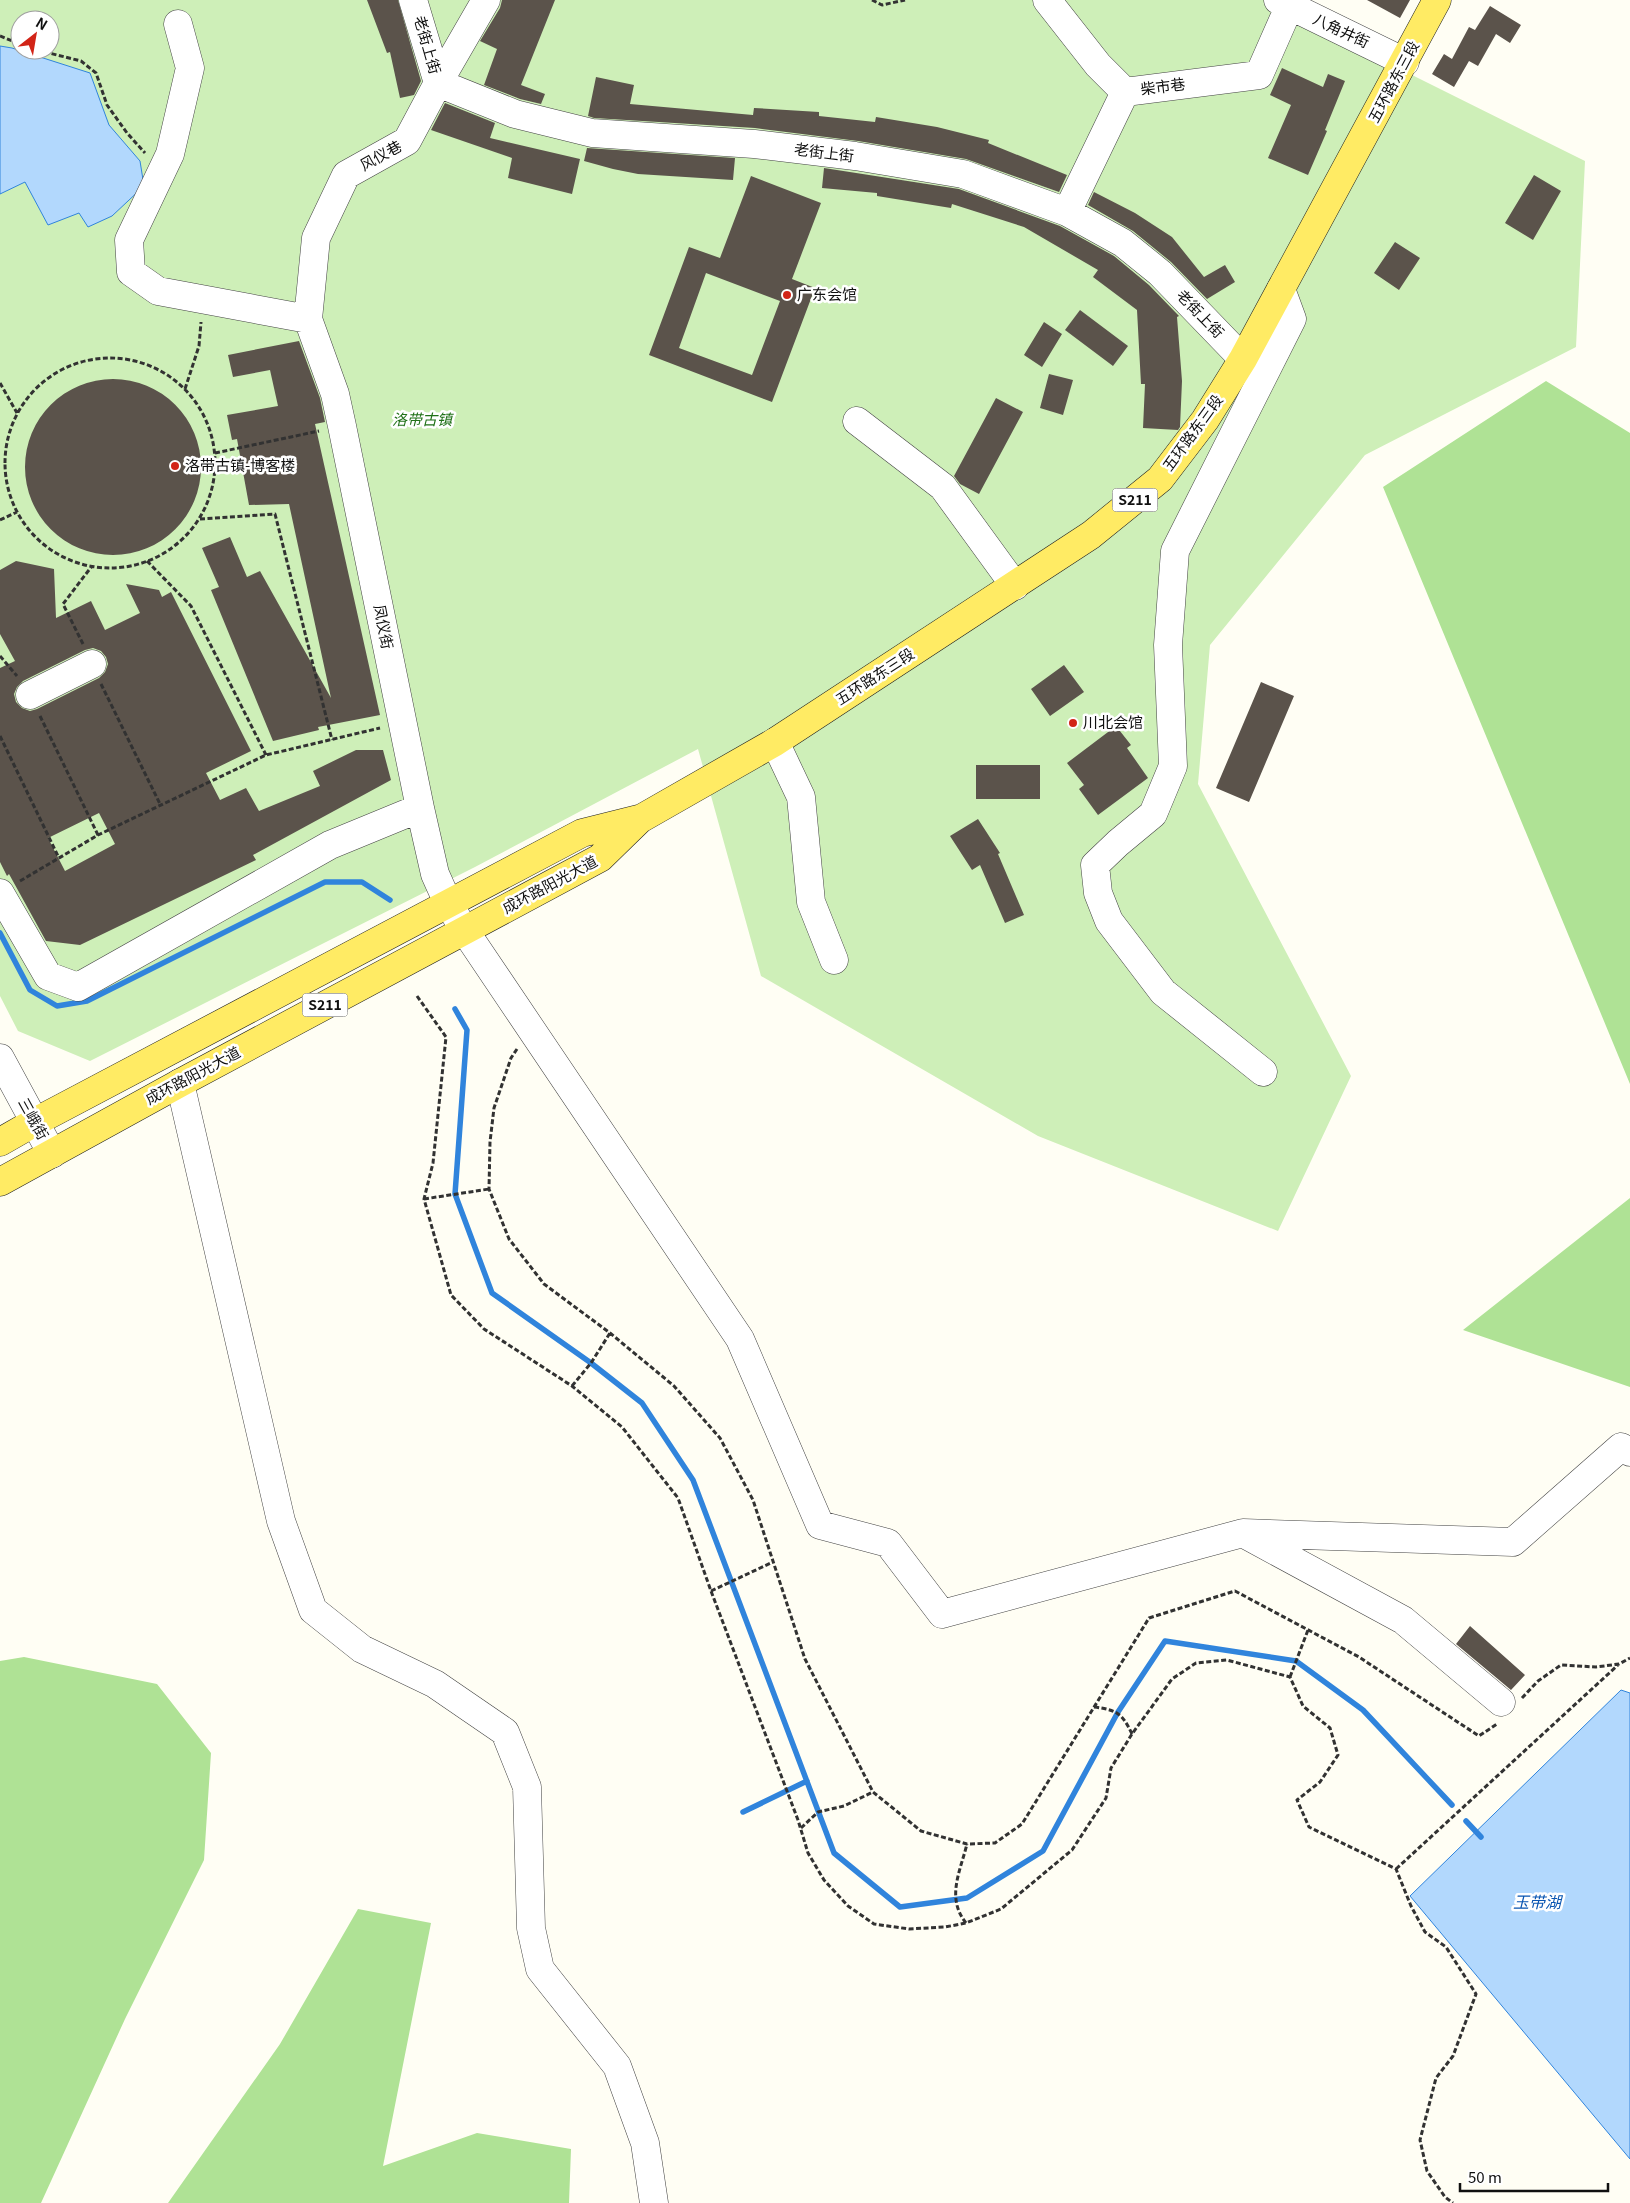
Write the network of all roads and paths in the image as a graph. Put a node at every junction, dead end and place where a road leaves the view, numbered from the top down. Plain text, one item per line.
1 (413, 0) edge
2 (486, 0) edge
3 (872, 0) edge
4 (905, 0) edge
5 (1047, 0) edge
6 (1438, 0) edge
7 (1284, 3) edge
8 (178, 24) dead end
9 (60, 56) edge
10 (1405, 62) junction
11 (438, 83) junction
12 (1125, 92) junction
13 (146, 163) dead end
14 (1067, 212) junction
15 (1281, 289) junction
16 (204, 299) junction
17 (308, 319) junction
18 (1243, 359) junction
19 (0, 383) edge
20 (185, 389) junction
21 (16, 413) junction
22 (857, 421) dead end
23 (342, 426) junction
24 (215, 453) junction
25 (17, 512) junction
26 (199, 519) junction
27 (0, 520) edge
28 (148, 561) junction
29 (1015, 586) junction
30 (0, 656) edge
31 (92, 664) dead end
32 (30, 695) junction
33 (402, 722) junction
34 (0, 736) edge
35 (332, 740) junction
36 (775, 742) junction
37 (266, 755) junction
38 (420, 808) junction
39 (642, 818) junction
40 (98, 834) junction
41 (59, 858) junction
42 (8, 888) edge
43 (448, 903) junction
44 (465, 931) junction
45 (834, 960) dead end
46 (417, 996) dead end
47 (0, 1058) edge
48 (1263, 1072) dead end
49 (180, 1083) junction
50 (35, 1122) junction
51 (0, 1142) edge
52 (52, 1154) junction
53 (0, 1182) edge
54 (489, 1188) dead end
55 (424, 1199) junction
56 (610, 1333) dead end
57 (572, 1386) junction
58 (1630, 1452) edge
59 (1243, 1533) junction
60 (773, 1562) dead end
61 (710, 1591) junction
62 (1308, 1630) dead end
63 (1630, 1658) edge
64 (1619, 1664) junction
65 (1290, 1677) junction
66 (1094, 1707) dead end
67 (1507, 1708) junction
68 (1132, 1734) junction
69 (1479, 1736) dead end
70 (873, 1792) dead end
71 (801, 1828) junction
72 (967, 1844) dead end
73 (1396, 1869) junction
74 (966, 1923) junction
75 (654, 2203) edge
76 (1453, 2203) edge

1 - 11 street, 老街上街
2 - 11 street, 风仪巷
3 - 4 path
5 - 12 street
6 - 10 main road, 五环路东三段 / S211
7 - 10 street, 八角井街
7 - 12 street, 柴市巷
8 - 16 street
9 - 13 path
10 - 15 main road, 五环路东三段 / S211
11 - 14 street, 老街上街
11 - 17 street, 风仪巷
12 - 14 street, 柴市巷
14 - 18 street, 老街上街
15 - 18 main road, 五环路东三段 / S211
15 - 48 street
16 - 17 street
16 - 20 path
17 - 23 street, 凤仪街
18 - 29 main road, 五环路东三段 / S211
19 - 21 path
20 - 21 path
20 - 24 path
21 - 25 path
22 - 29 street
23 - 24 path
23 - 33 street, 凤仪街
24 - 26 path
25 - 27 path
25 - 28 path
26 - 28 path
26 - 35 path
28 - 37 path
29 - 36 main road, 五环路东三段 / S211
30 - 32 path
31 - 32 street
32 - 40 path
33 - 35 path
33 - 38 street, 凤仪街
34 - 41 path
35 - 37 path
36 - 39 main road, 五环路东三段 / S211
36 - 45 street
37 - 40 path
38 - 42 street
38 - 43 street, 凤仪街
39 - 43 main road, 成环路阳光大道 / S211
39 - 44 main road, 成环路阳光大道 / S211
40 - 41 path
41 - 42 path
43 - 44 street, 凤仪街
43 - 50 main road, 成环路阳光大道 / S211
44 - 49 main road, 成环路阳光大道 / S211
44 - 59 street, 凤仪街
46 - 55 path
47 - 50 street, 三峨街
49 - 52 main road, 成环路阳光大道 / S211
49 - 75 street
50 - 51 main road, 成环路阳光大道 / S211
50 - 52 street, 三峨街
52 - 53 main road, 成环路阳光大道 / S211
54 - 55 path
55 - 57 path
56 - 57 path
57 - 61 path
58 - 59 street
59 - 67 street
60 - 61 path
61 - 71 path
62 - 65 path
63 - 64 path
64 - 67 path
64 - 73 path
65 - 68 path
65 - 73 path
66 - 68 path
67 - 69 path
68 - 74 path
70 - 71 path
71 - 74 path
72 - 74 path
73 - 76 path

